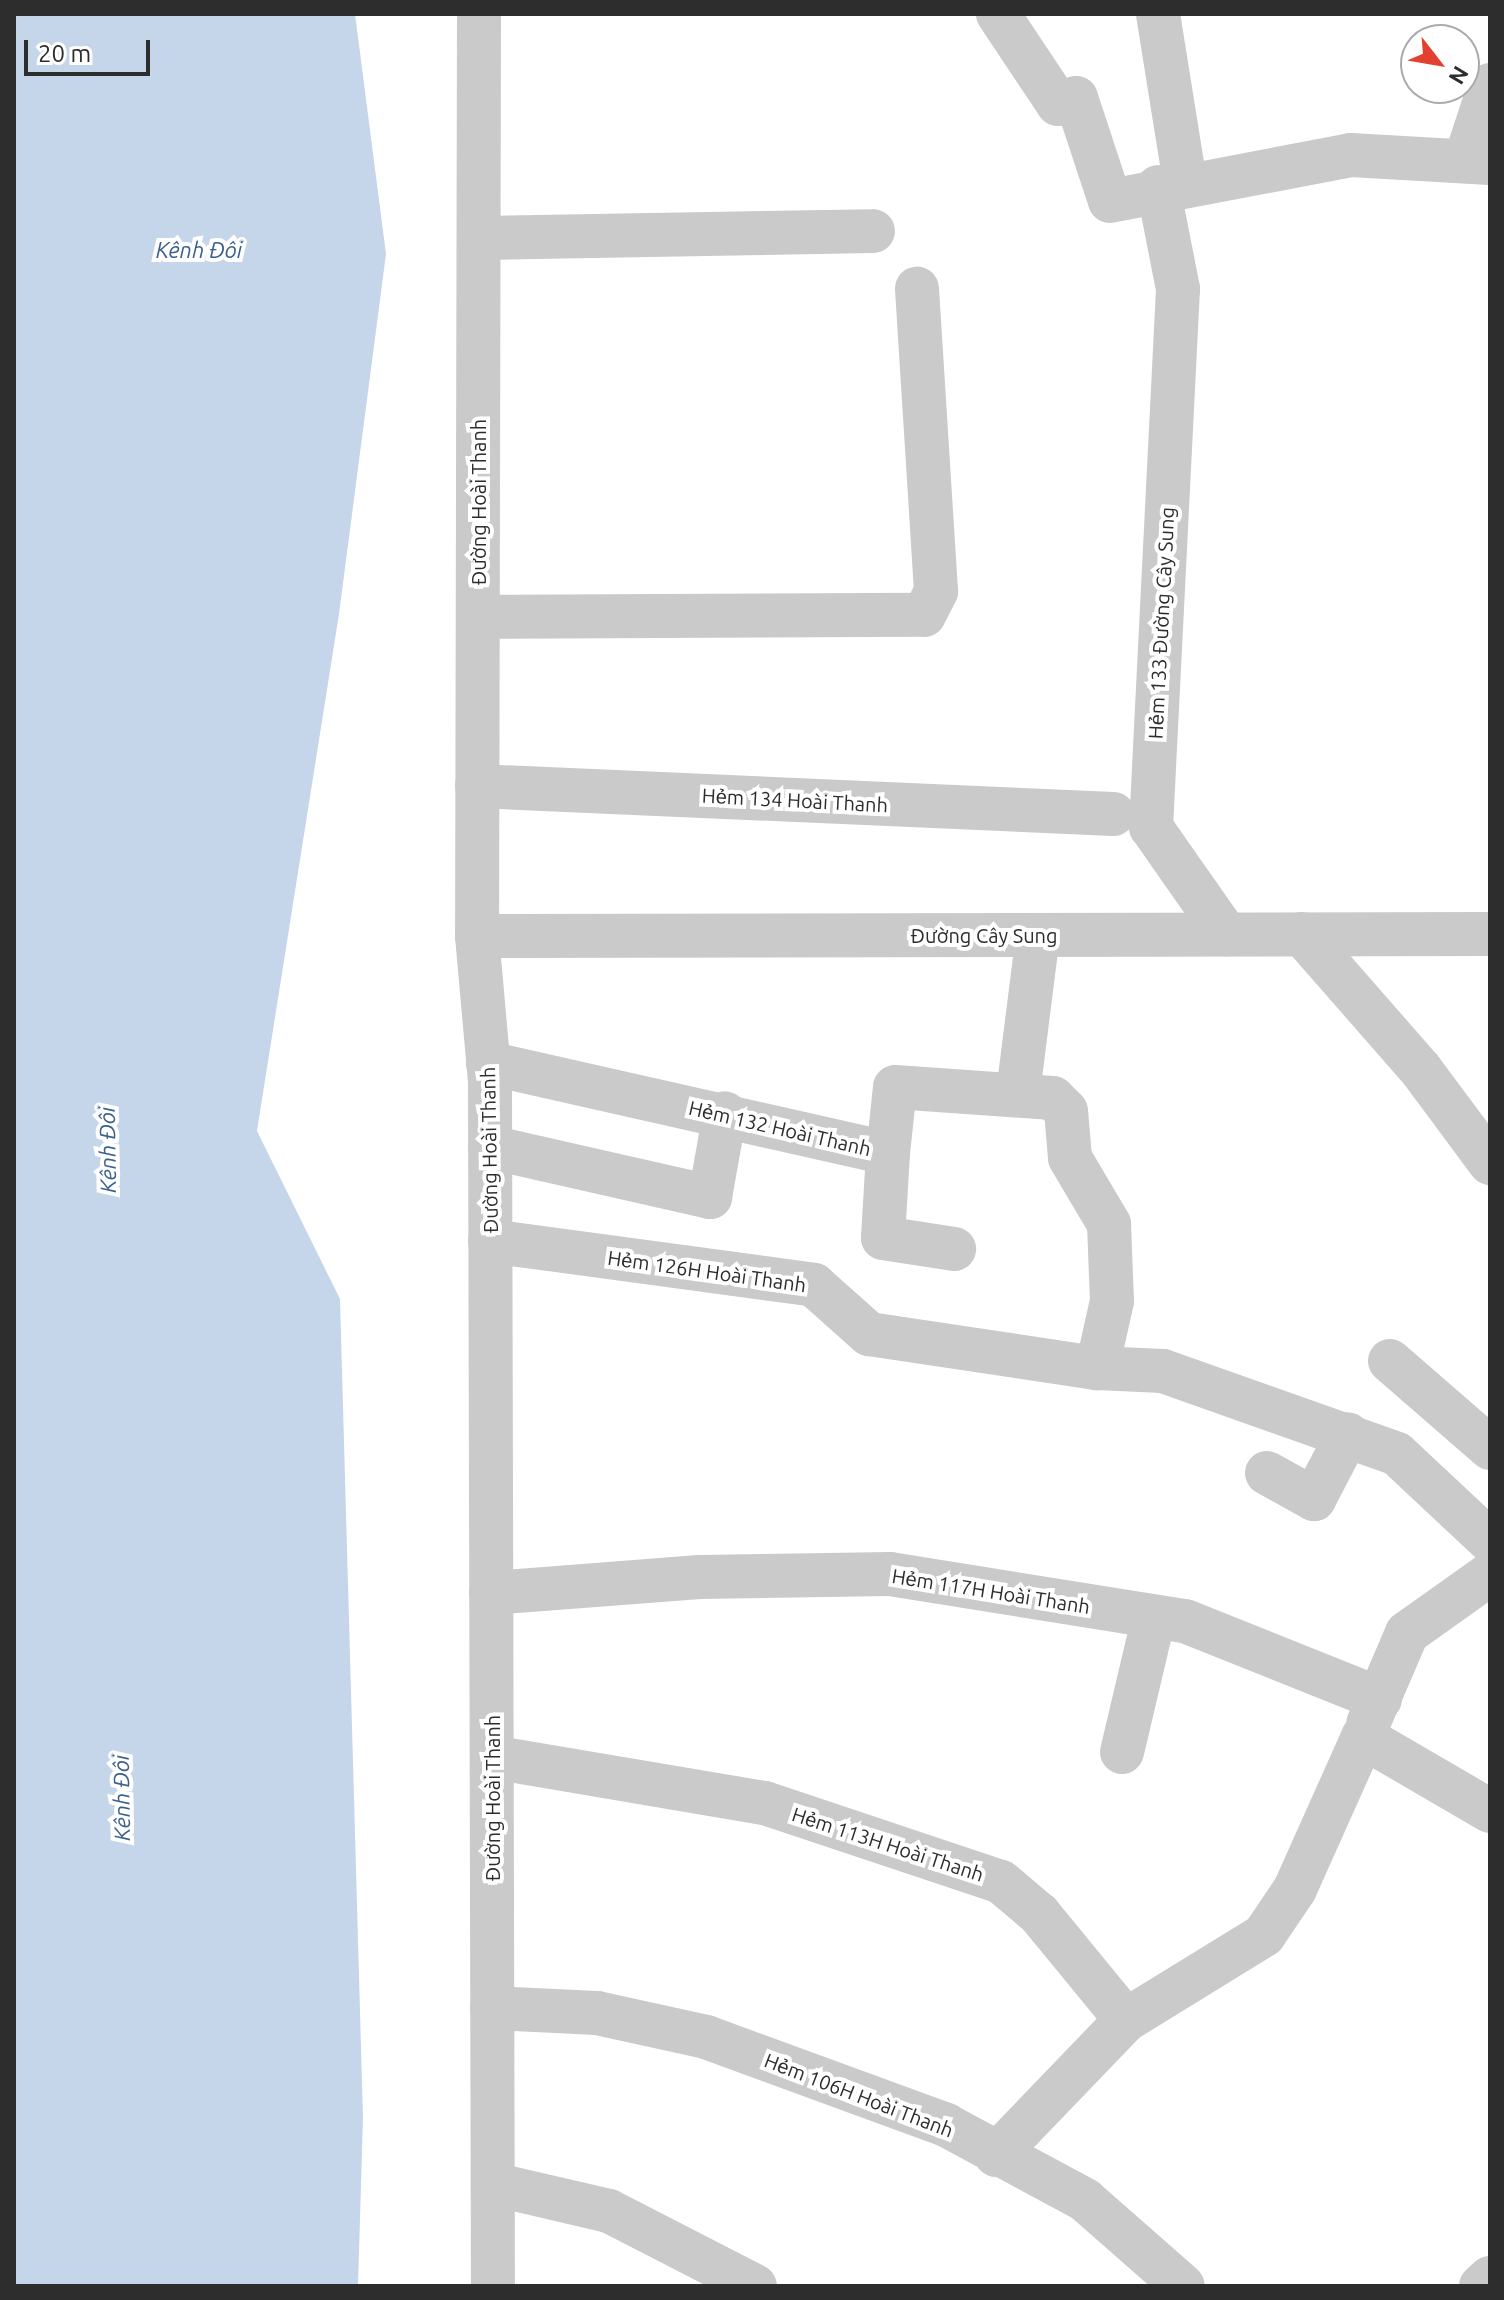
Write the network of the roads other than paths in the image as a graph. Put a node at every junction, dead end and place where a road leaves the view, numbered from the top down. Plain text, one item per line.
1 (479, 14) edge
2 (998, 14) edge
3 (1158, 14) edge
4 (1490, 85) edge
5 (1478, 162) edge
6 (1171, 185) junction
7 (873, 231) dead end
8 (479, 238) junction
9 (917, 289) dead end
10 (478, 617) junction
11 (477, 786) junction
12 (1113, 814) dead end
13 (1226, 934) junction
14 (1302, 934) junction
15 (1490, 934) edge
16 (1038, 935) junction
17 (477, 936) junction
18 (488, 1063) junction
19 (1018, 1093) junction
20 (725, 1113) junction
21 (490, 1147) junction
22 (888, 1153) junction
23 (1490, 1163) edge
24 (490, 1241) junction
25 (954, 1249) dead end
26 (1390, 1361) dead end
27 (1097, 1368) junction
28 (1348, 1434) junction
29 (1490, 1448) edge
30 (1267, 1473) dead end
31 (1490, 1541) edge
32 (1490, 1574) edge
33 (491, 1593) junction
34 (1154, 1617) junction
35 (1371, 1718) junction
36 (1122, 1752) dead end
37 (492, 1757) junction
38 (1490, 1811) edge
39 (492, 2008) junction
40 (1126, 2020) junction
41 (996, 2155) junction
42 (493, 2184) junction
43 (1490, 2278) edge
44 (493, 2286) edge
45 (755, 2286) edge
46 (1183, 2286) edge
47 (1481, 2286) edge

1 - 8 street, Đường Hoài Thanh
2 - 6 street
3 - 6 street, Hẻm 133 Đường Cây Sung
4 - 5 street
5 - 6 street
6 - 13 street, Hẻm 133 Đường Cây Sung
7 - 8 street
8 - 10 street, Đường Hoài Thanh
9 - 10 street
10 - 11 street, Đường Hoài Thanh
11 - 12 street, Hẻm 134 Hoài Thanh
11 - 17 street, Đường Hoài Thanh
13 - 14 street, Đường Cây Sung
13 - 16 street, Đường Cây Sung
14 - 15 street, Đường Cây Sung
14 - 23 street
16 - 17 street, Đường Cây Sung
16 - 19 street
17 - 18 street, Đường Hoài Thanh
18 - 20 street, Hẻm 132 Hoài Thanh
18 - 21 street, Đường Hoài Thanh
19 - 22 street, Hẻm 132 Hoài Thanh
19 - 27 street, Hẻm 132 Hoài Thanh
20 - 21 street
20 - 22 street, Hẻm 132 Hoài Thanh
21 - 24 street, Đường Hoài Thanh
22 - 25 street
24 - 27 street, Hẻm 126H Hoài Thanh
24 - 33 street, Đường Hoài Thanh
26 - 29 street
27 - 28 street
28 - 30 street
28 - 31 street
32 - 35 street
33 - 34 street, Hẻm 117H Hoài Thanh
33 - 37 street, Đường Hoài Thanh
34 - 35 street, Hẻm 117H Hoài Thanh
34 - 36 street
35 - 38 street
35 - 40 street
37 - 39 street, Đường Hoài Thanh
37 - 40 street, Hẻm 113H Hoài Thanh
39 - 41 street, Hẻm 106H Hoài Thanh
39 - 42 street, Đường Hoài Thanh
40 - 41 street
41 - 46 street, Hẻm 106H Hoài Thanh
42 - 44 street, Đường Hoài Thanh
42 - 45 street
43 - 47 street

